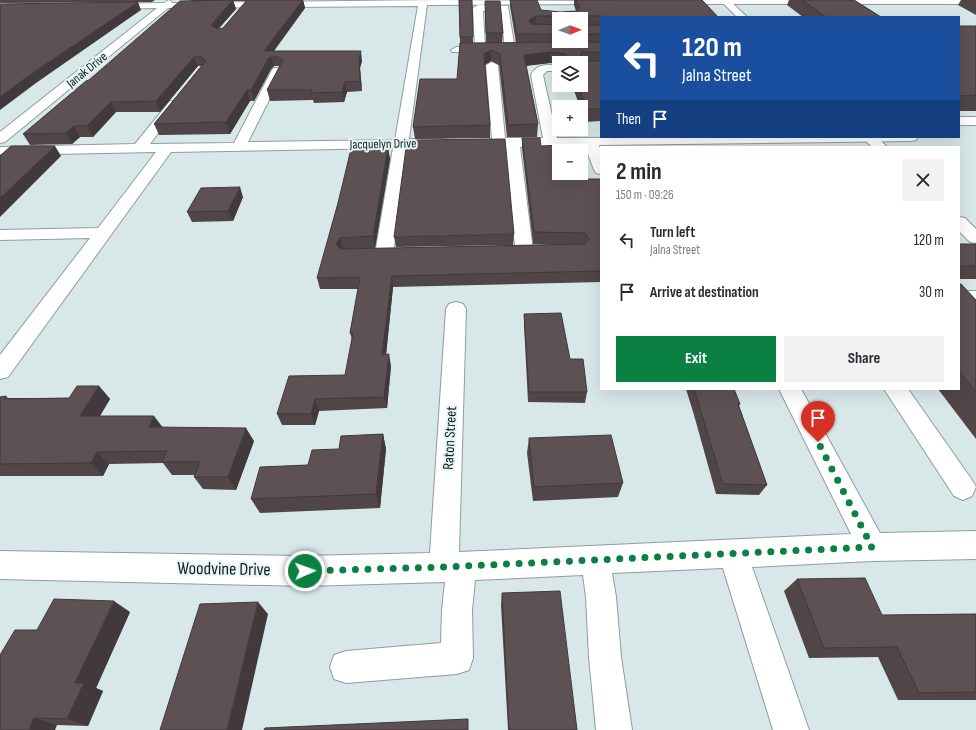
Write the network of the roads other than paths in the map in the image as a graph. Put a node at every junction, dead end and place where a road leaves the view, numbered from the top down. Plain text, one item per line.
1 (724, 0) edge
2 (747, 0) edge
3 (515, 1) edge
4 (610, 1) edge
5 (663, 1) edge
6 (947, 1) junction
7 (976, 1) edge
8 (277, 2) edge
9 (565, 2) junction
10 (169, 3) edge
11 (423, 3) junction
12 (246, 5) junction
13 (102, 6) edge
14 (961, 9) dead end
15 (570, 11) edge
16 (741, 16) edge
17 (236, 17) edge
18 (456, 50) dead end
19 (480, 50) junction
20 (492, 65) edge
21 (552, 68) edge
22 (278, 70) edge
23 (184, 93) edge
24 (960, 121) edge
25 (976, 121) edge
26 (839, 138) edge
27 (871, 138) edge
28 (0, 139) edge
29 (777, 140) edge
30 (590, 141) junction
31 (506, 142) junction
32 (551, 142) junction
33 (725, 143) edge
34 (401, 144) junction
35 (664, 144) edge
36 (879, 146) edge
37 (239, 147) junction
38 (167, 148) junction
39 (139, 149) junction
40 (0, 151) edge
41 (600, 167) edge
42 (960, 223) edge
43 (103, 233) junction
44 (0, 235) edge
45 (975, 236) edge
46 (485, 252) edge
47 (384, 254) edge
48 (456, 309) dead end
49 (0, 371) edge
50 (791, 390) edge
51 (896, 390) edge
52 (963, 488) dead end
53 (976, 545) edge
54 (872, 547) junction
55 (733, 554) junction
56 (595, 560) junction
57 (0, 565) edge
58 (452, 566) junction
59 (346, 667) dead end
60 (614, 730) edge
61 (791, 730) edge

1 - 2 street
1 - 5 street
1 - 16 street
2 - 6 street
3 - 9 street
3 - 11 street
4 - 9 street
6 - 7 street
6 - 14 street
8 - 11 street
8 - 12 street
9 - 15 street
10 - 12 street
10 - 13 street
10 - 28 street, Janak Drive
11 - 34 street
12 - 17 street
18 - 19 street
19 - 19 street
20 - 31 street
21 - 32 street
22 - 37 street
23 - 39 street
24 - 25 street
26 - 29 street, Jacquelyn Drive
27 - 36 street
29 - 33 street, Jacquelyn Drive
30 - 32 street, Jacquelyn Drive
30 - 35 street, Jacquelyn Drive
30 - 41 street
31 - 32 street, Jacquelyn Drive
31 - 34 street, Jacquelyn Drive
31 - 46 street
33 - 35 street, Jacquelyn Drive
34 - 37 street, Jacquelyn Drive
34 - 47 street
37 - 38 street, Jacquelyn Drive
38 - 39 street, Jacquelyn Drive
38 - 43 street
39 - 40 street, Jacquelyn Drive
42 - 45 street
43 - 44 street
43 - 49 street
48 - 58 street, Raton Street
50 - 54 street
51 - 52 street
53 - 54 street, Woodvine Drive
54 - 55 street, Woodvine Drive
55 - 56 street, Woodvine Drive
55 - 61 street
56 - 58 street, Woodvine Drive
56 - 60 street
57 - 58 street, Woodvine Drive
58 - 59 street, Raton Street

